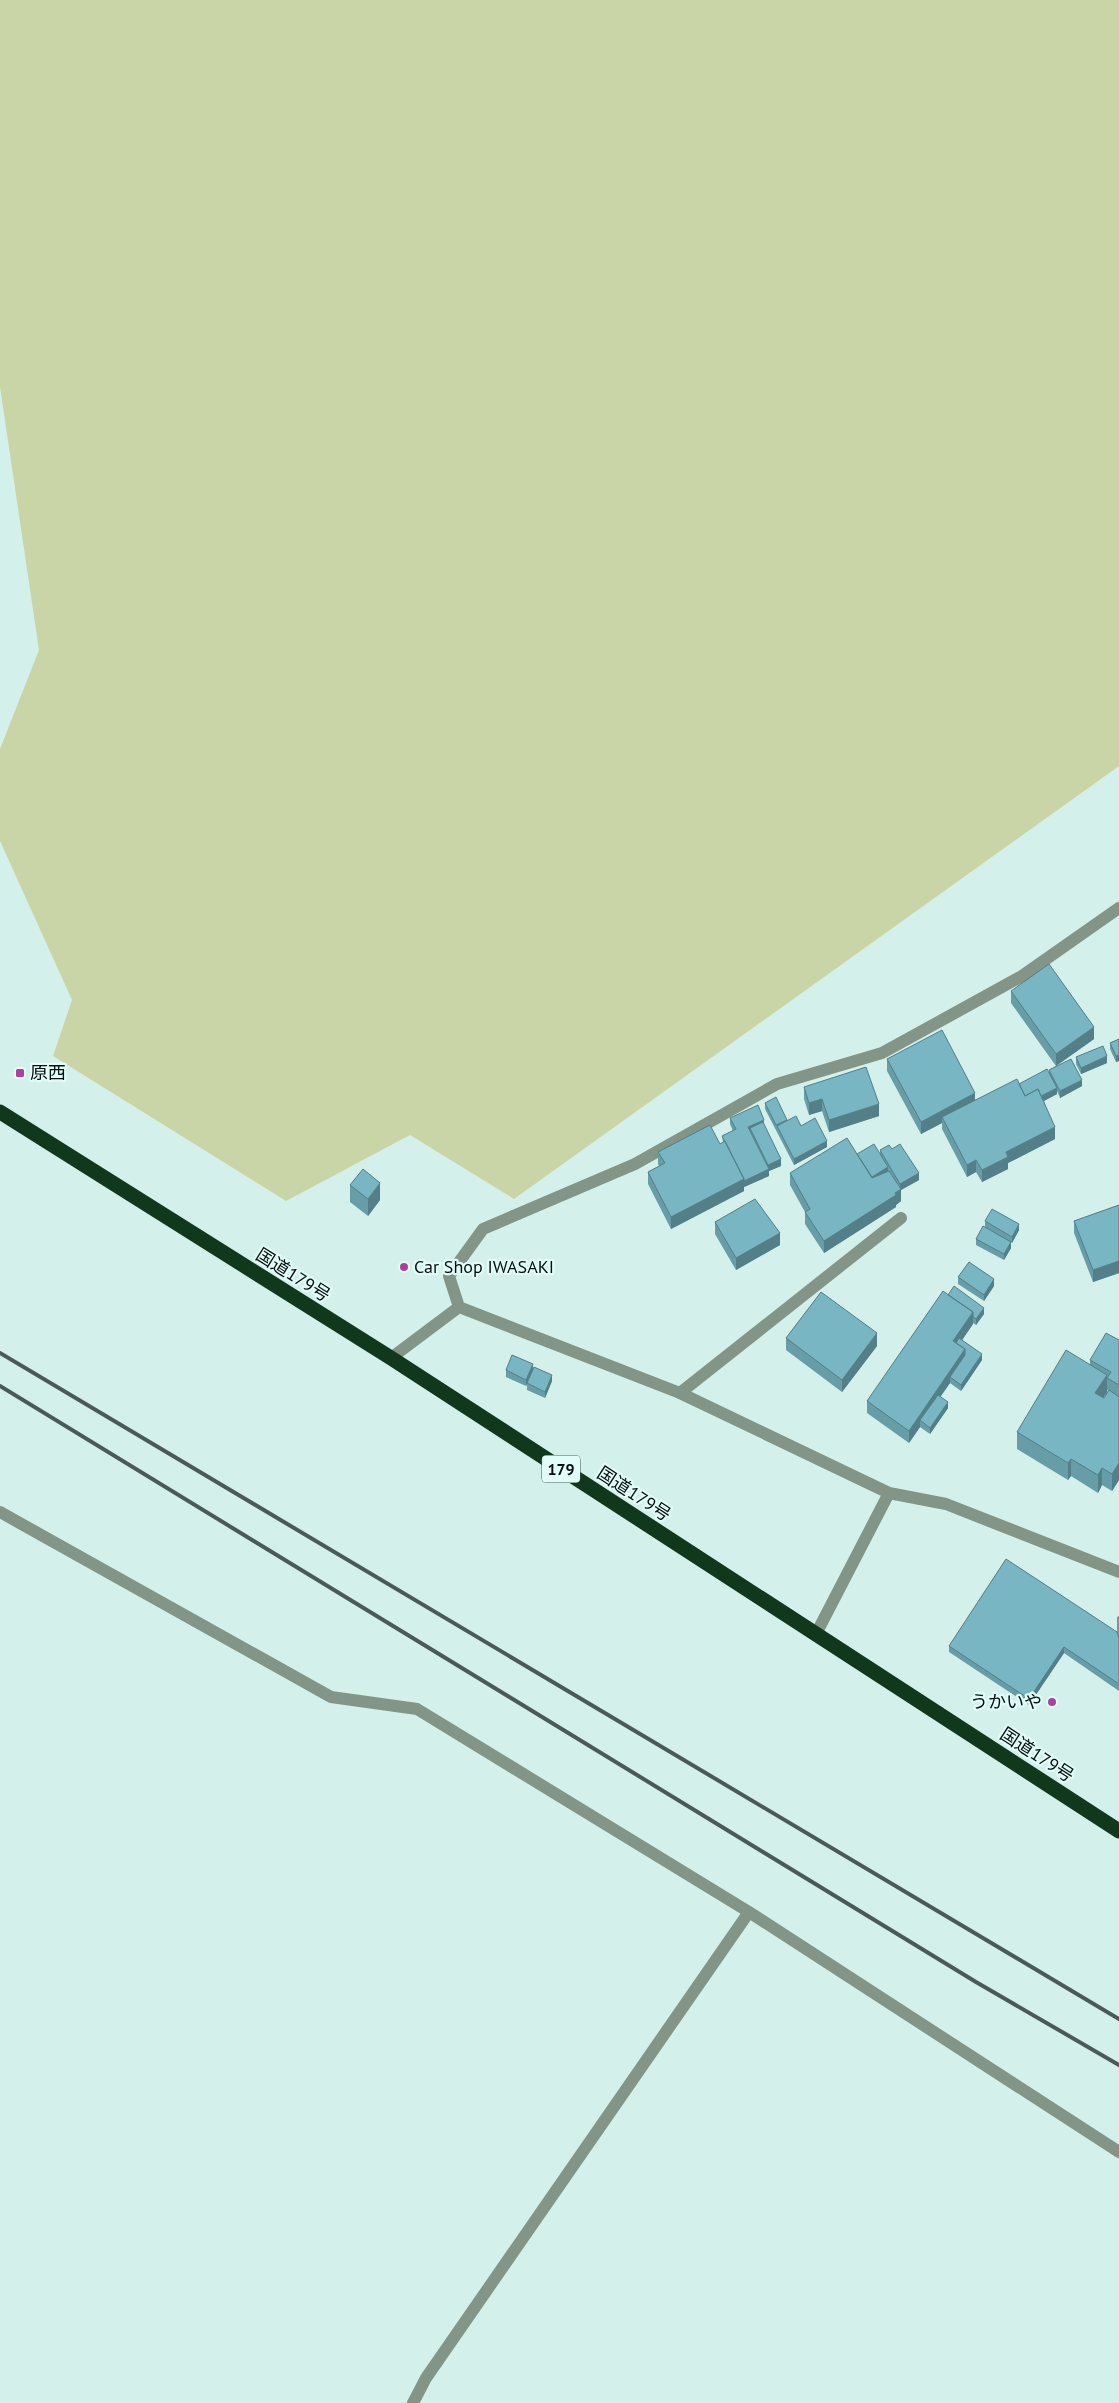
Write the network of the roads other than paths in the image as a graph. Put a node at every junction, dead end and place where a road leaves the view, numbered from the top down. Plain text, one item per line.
1 (1119, 908) edge
2 (0, 1112) edge
3 (900, 1218) dead end
4 (459, 1307) junction
5 (391, 1358) junction
6 (680, 1393) junction
7 (889, 1493) junction
8 (0, 1512) edge
9 (1119, 1572) edge
10 (816, 1634) junction
11 (1119, 1831) edge
12 (749, 1912) junction
13 (1119, 2152) edge
14 (413, 2403) edge

1 - 4 street
2 - 5 highway, 国道179号 / 179
3 - 6 street
4 - 5 street
4 - 6 street
5 - 10 highway, 国道179号 / 179
6 - 7 street
7 - 9 street
7 - 10 street
8 - 12 street
10 - 11 highway, 国道179号 / 179
12 - 13 street
12 - 14 street

